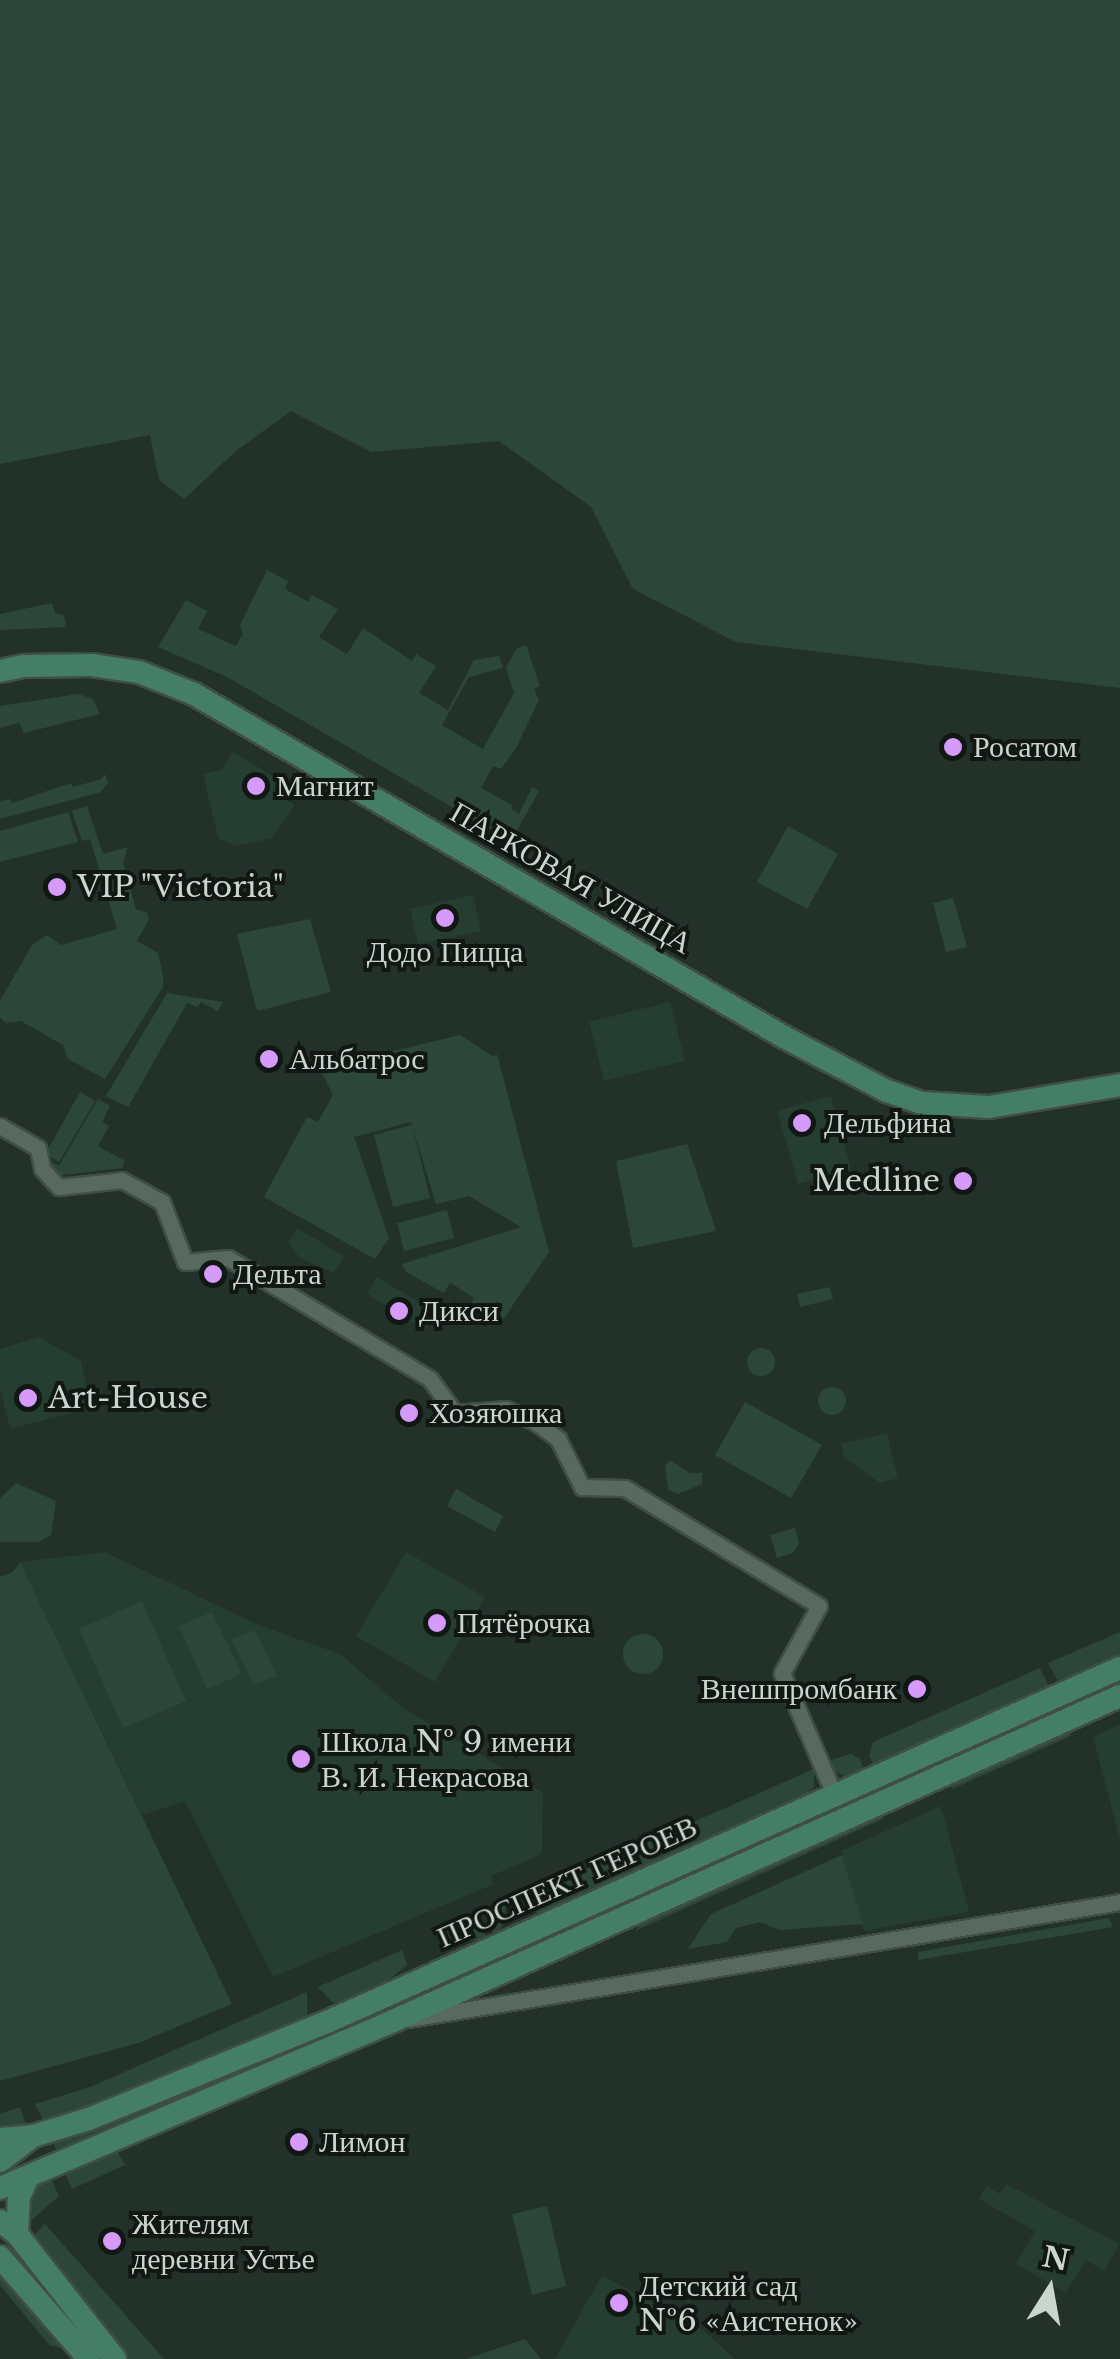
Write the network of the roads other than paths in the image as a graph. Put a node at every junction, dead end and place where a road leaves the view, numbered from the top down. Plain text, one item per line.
1 (0, 671) edge
2 (1120, 1085) edge
3 (0, 1126) edge
4 (1120, 1668) edge
5 (1120, 1696) edge
6 (835, 1796) junction
7 (1120, 1902) edge
8 (395, 2020) junction
9 (33, 2136) junction
10 (0, 2139) edge
11 (0, 2161) edge
12 (27, 2178) junction
13 (0, 2188) edge
14 (8, 2228) edge
15 (0, 2258) edge
16 (89, 2359) edge
17 (115, 2359) edge

1 - 2 main road, ПАРКОВАЯ УЛИЦА
3 - 6 street
4 - 6 main road, ПРОСПЕКТ ГЕРОЕВ
5 - 8 main road, ПРОСПЕКТ ГЕРОЕВ
6 - 9 main road, ПРОСПЕКТ ГЕРОЕВ
7 - 8 street, ПРОСПЕКТ ГЕРОЕВ
8 - 12 main road, ПРОСПЕКТ ГЕРОЕВ
9 - 10 main road
9 - 11 main road
12 - 13 main road, ПРОСПЕКТ ГЕРОЕВ
12 - 14 main road
14 - 17 main road
15 - 16 main road

